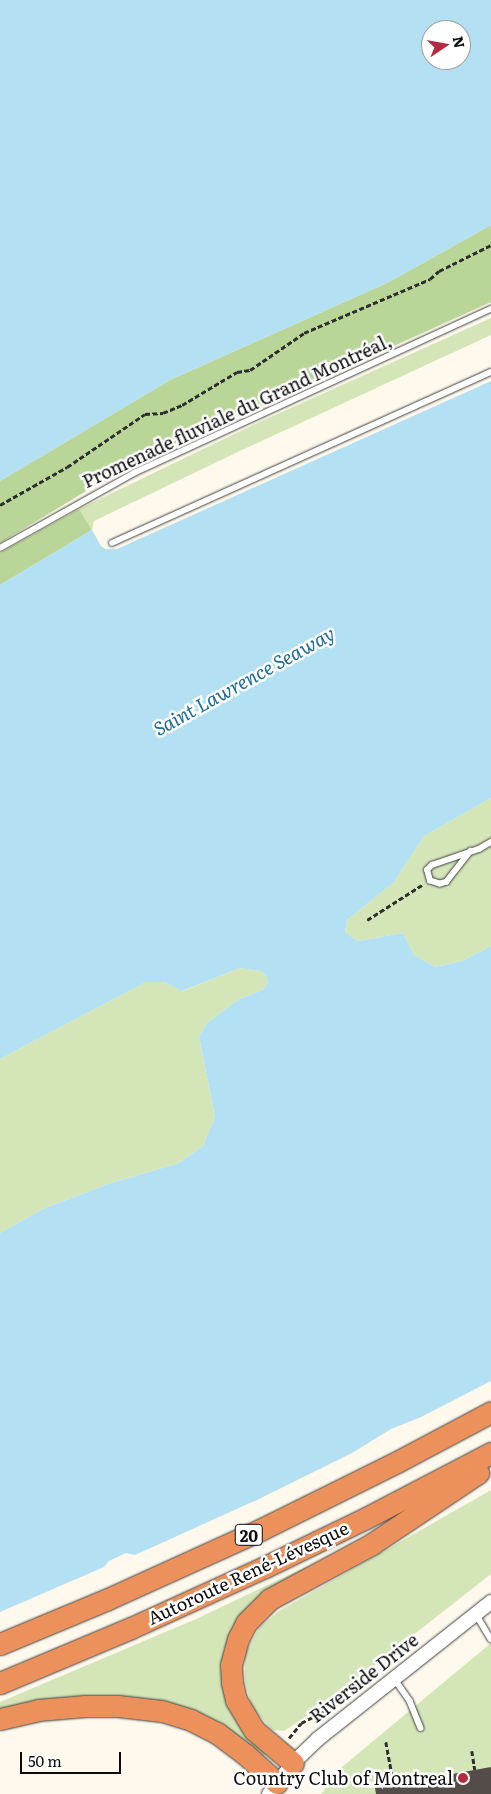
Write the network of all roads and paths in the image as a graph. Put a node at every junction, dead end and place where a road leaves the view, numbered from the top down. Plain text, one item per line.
1 (491, 245) edge
2 (491, 309) edge
3 (491, 372) edge
4 (0, 505) edge
5 (112, 543) dead end
6 (0, 548) edge
7 (491, 842) edge
8 (471, 851) junction
9 (430, 880) junction
10 (367, 920) dead end
11 (491, 1412) edge
12 (491, 1453) edge
13 (491, 1465) edge
14 (491, 1602) edge
15 (476, 1614) junction
16 (491, 1639) edge
17 (0, 1644) edge
18 (392, 1662) dead end
19 (394, 1678) junction
20 (0, 1683) edge
21 (0, 1719) edge
22 (421, 1728) dead end
23 (288, 1740) dead end
24 (386, 1742) dead end
25 (472, 1751) dead end
26 (293, 1763) junction
27 (475, 1770) dead end
28 (394, 1785) dead end
29 (273, 1789) edge

1 - 4 path
2 - 6 lane, Promenade fluviale du Grand Montréal,
3 - 5 lane
7 - 8 lane
8 - 9 lane
8 - 9 lane
9 - 10 path
11 - 17 highway, Autoroute René-Lévesque / 20
12 - 20 highway, Autoroute René-Lévesque / 20
13 - 26 highway
14 - 15 street, Riverside Drive
15 - 16 lane
15 - 19 street, Riverside Drive
18 - 23 path, Riverside Drive
19 - 22 lane
19 - 26 street, Riverside Drive
21 - 29 highway
24 - 28 path
25 - 27 path
26 - 29 street, Riverside Drive

